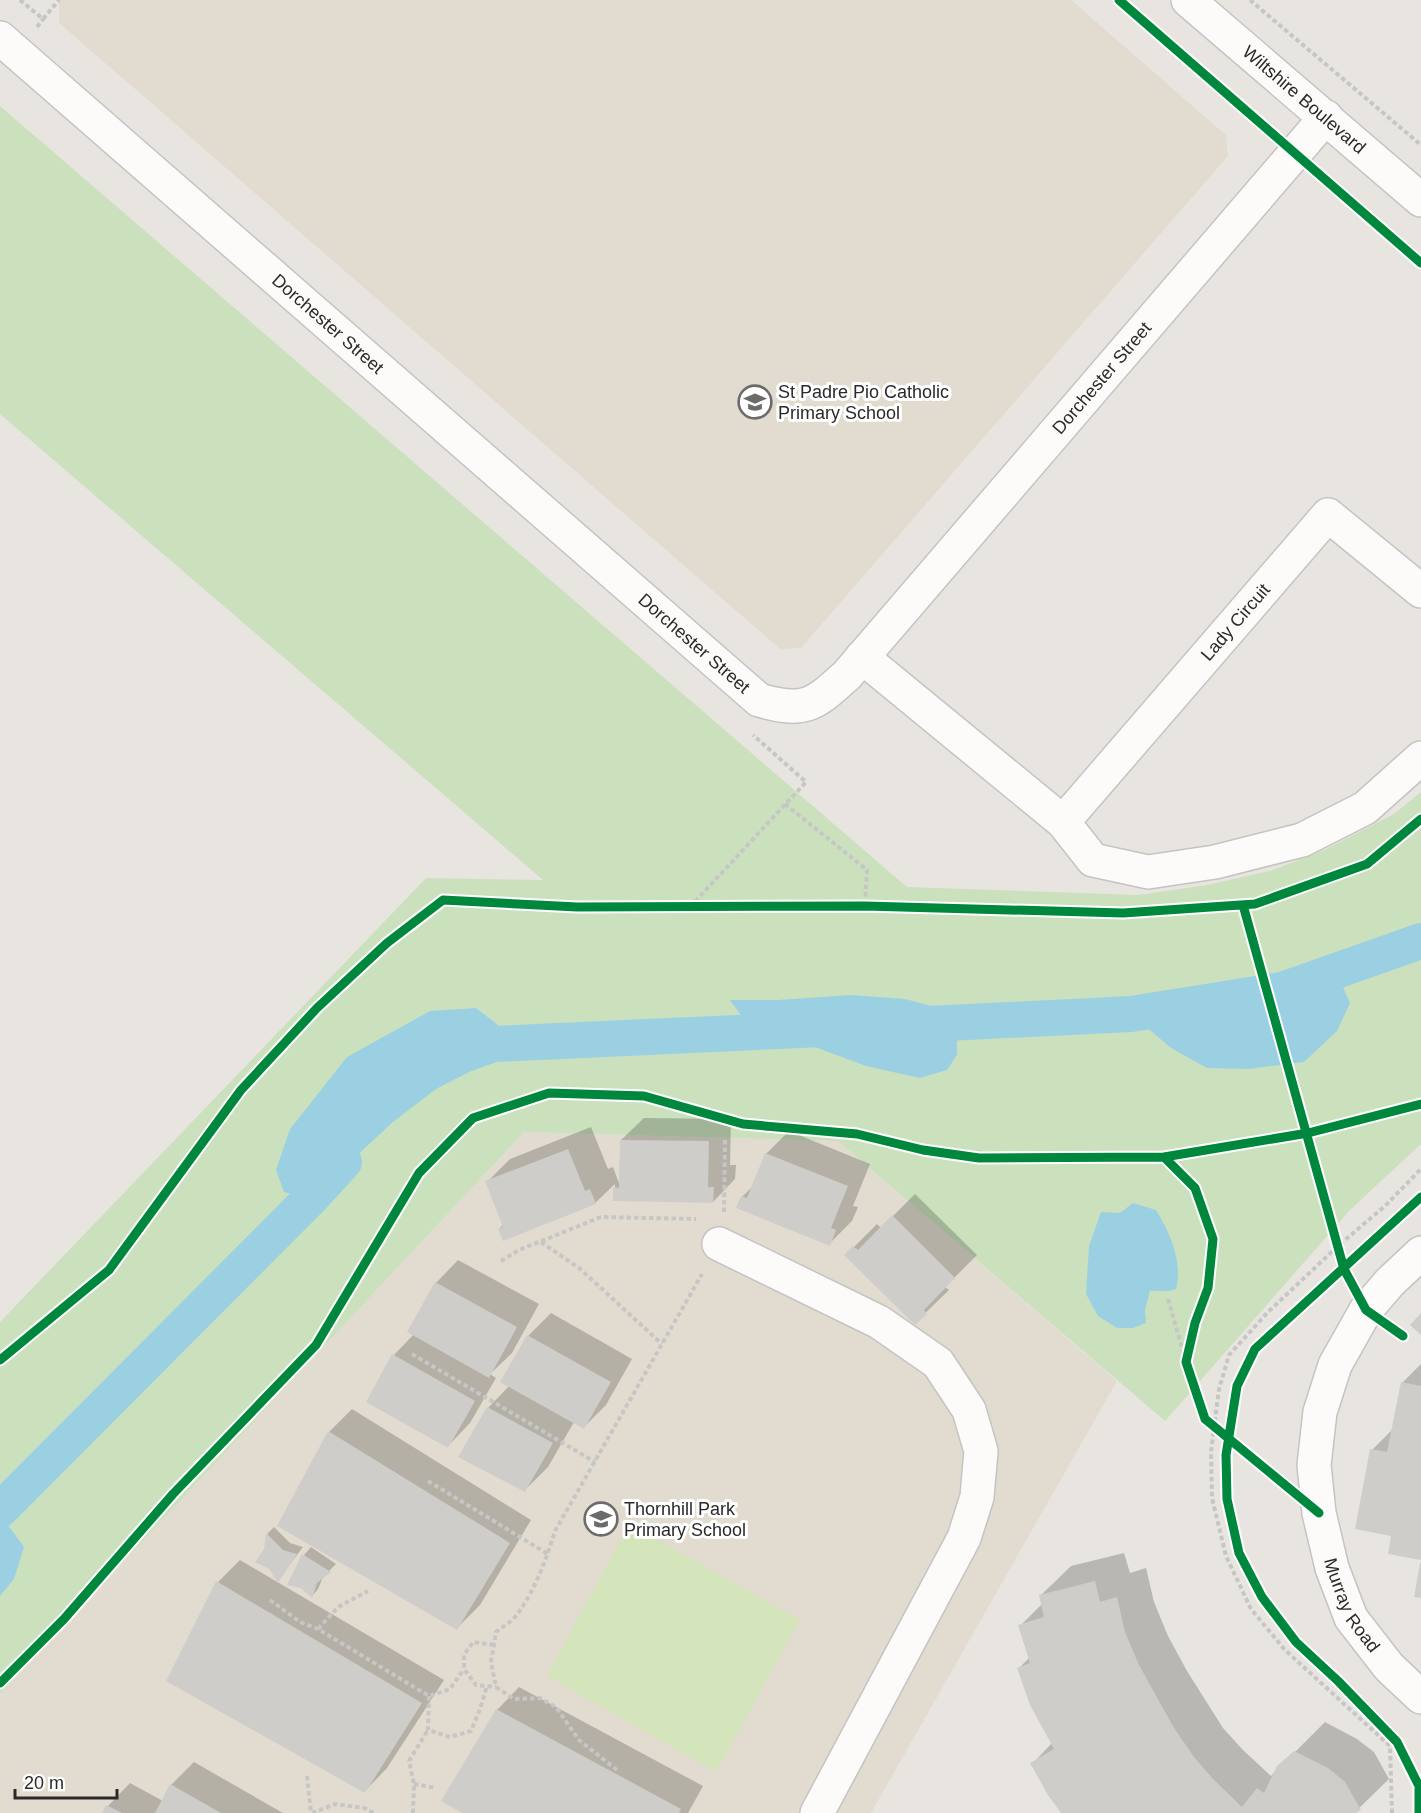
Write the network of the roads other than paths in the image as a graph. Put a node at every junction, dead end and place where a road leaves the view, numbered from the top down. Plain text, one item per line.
1 (1188, 0) edge
2 (0, 39) edge
3 (1326, 117) junction
4 (1421, 200) edge
5 (1421, 591) edge
6 (862, 657) junction
7 (1421, 758) edge
8 (1063, 822) junction
9 (721, 1232) road end
10 (1421, 1253) edge
11 (1416, 1690) edge
12 (817, 1813) edge

1 - 3 street, Wiltshire Boulevard
2 - 6 street, Dorchester Street
3 - 4 street, Wiltshire Boulevard
3 - 6 street, Dorchester Street
5 - 8 street, Lady Circuit
6 - 8 street
7 - 8 street
9 - 12 street
10 - 11 street, Murray Road

